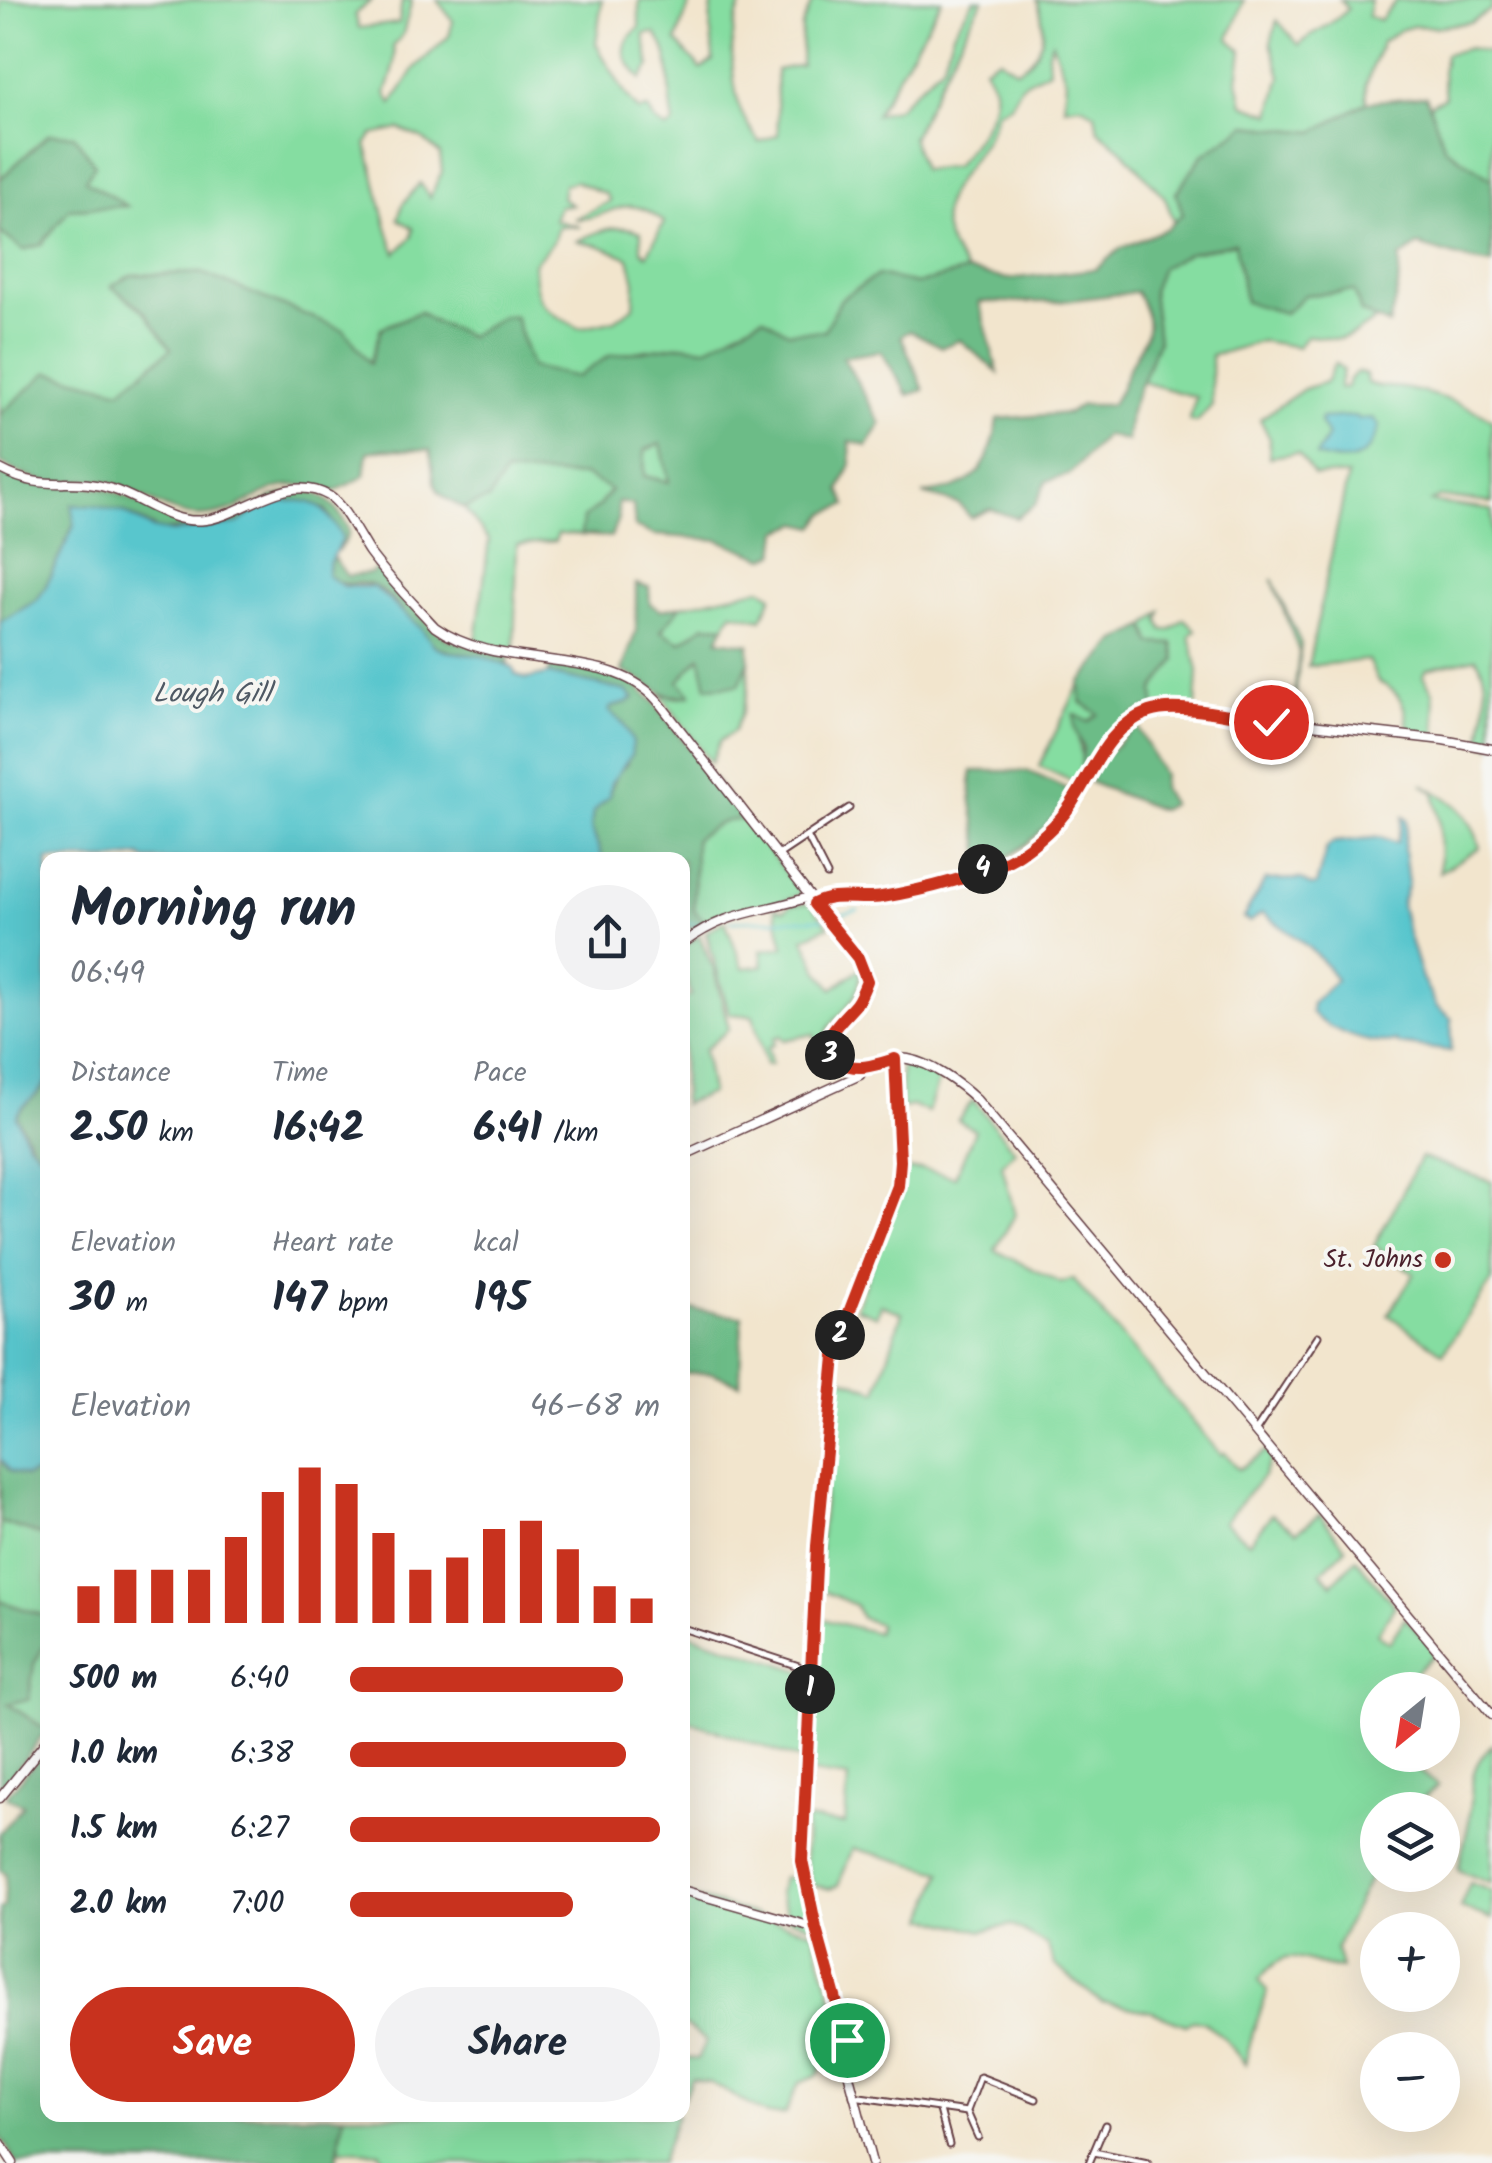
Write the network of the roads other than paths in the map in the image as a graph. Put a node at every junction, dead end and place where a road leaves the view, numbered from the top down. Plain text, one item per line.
1 (0, 469) edge
2 (1492, 750) edge
3 (850, 808) dead end
4 (807, 836) junction
5 (777, 856) junction
6 (827, 875) dead end
7 (812, 900) junction
8 (690, 939) edge
9 (895, 1059) junction
10 (865, 1067) junction
11 (690, 1152) edge
12 (1318, 1336) dead end
13 (1255, 1432) junction
14 (690, 1631) edge
15 (812, 1670) junction
16 (1492, 1715) edge
17 (40, 1749) edge
18 (0, 1798) edge
19 (690, 1892) edge
20 (816, 1928) junction
21 (854, 2096) junction
22 (1036, 2099) dead end
23 (940, 2110) junction
24 (966, 2112) junction
25 (1105, 2125) dead end
26 (978, 2137) dead end
27 (0, 2143) edge
28 (949, 2144) dead end
29 (1094, 2152) junction
30 (13, 2163) edge
31 (872, 2163) edge
32 (1089, 2163) edge
33 (1148, 2163) edge

1 - 5 street
2 - 7 street
3 - 4 street
4 - 5 street
4 - 6 street
5 - 7 street
7 - 8 street
7 - 10 street
9 - 10 street
9 - 13 street
9 - 15 street
10 - 11 street
12 - 13 street
13 - 16 street
14 - 15 street
15 - 20 street
17 - 18 street
19 - 20 street
20 - 21 street
21 - 23 street
21 - 31 street
22 - 24 street
23 - 24 street
23 - 28 street
24 - 26 street
25 - 29 street
27 - 30 street
29 - 32 street
29 - 33 street

